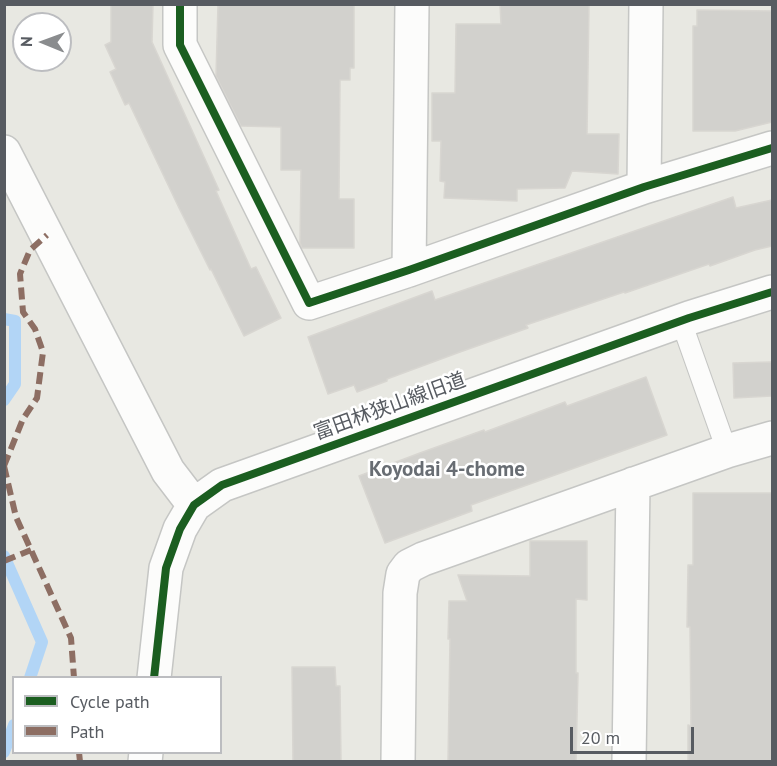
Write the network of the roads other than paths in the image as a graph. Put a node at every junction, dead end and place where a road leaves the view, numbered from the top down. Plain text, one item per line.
1 (180, 4) edge
2 (412, 4) edge
3 (646, 4) edge
4 (772, 148) edge
5 (4, 152) edge
6 (644, 187) junction
7 (409, 270) junction
8 (772, 292) edge
9 (681, 321) junction
10 (772, 438) edge
11 (727, 451) junction
12 (633, 484) junction
13 (194, 505) junction
14 (154, 676) edge
15 (398, 762) edge
16 (629, 762) edge

1 - 7 street
2 - 7 street
3 - 6 street
4 - 6 street
5 - 13 street
6 - 7 street
8 - 9 street, 富田林狭山線旧道
9 - 11 lane
9 - 13 street, 富田林狭山線旧道
10 - 11 street
11 - 12 street
12 - 15 street
12 - 16 street
13 - 14 street, 富田林狭山線旧道

